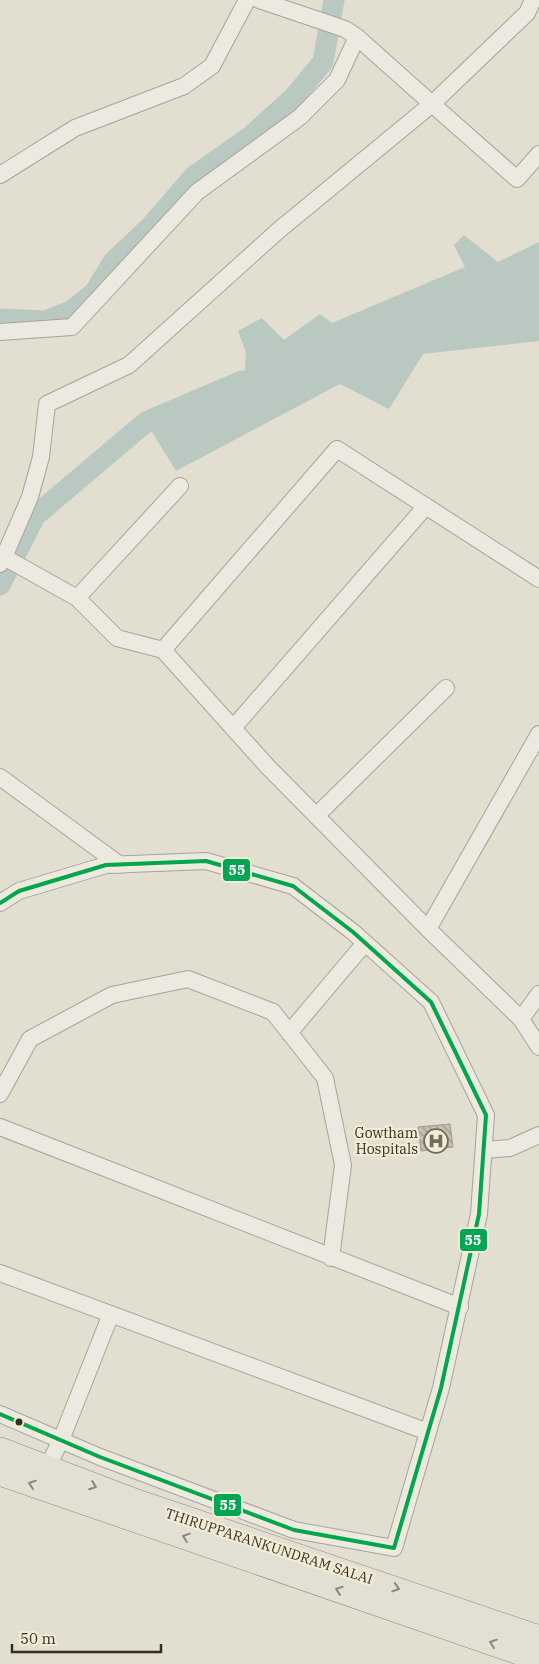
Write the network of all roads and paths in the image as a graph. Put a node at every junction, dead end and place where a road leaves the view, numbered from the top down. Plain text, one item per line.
1 (247, 0) edge
2 (259, 0) edge
3 (534, 0) edge
4 (351, 33) junction
5 (432, 104) junction
6 (539, 154) edge
7 (0, 175) edge
8 (0, 332) edge
9 (180, 486) dead end
10 (426, 506) junction
11 (8, 561) edge
12 (539, 579) edge
13 (77, 598) junction
14 (163, 650) junction
15 (446, 688) dead end
16 (233, 728) junction
17 (539, 734) edge
18 (0, 778) edge
19 (316, 816) junction
20 (120, 864) junction
21 (0, 904) edge
22 (428, 929) junction
23 (364, 943) junction
24 (539, 994) edge
25 (521, 1019) junction
26 (289, 1033) junction
27 (539, 1047) edge
28 (0, 1094) edge
29 (0, 1127) edge
30 (539, 1135) edge
31 (484, 1150) junction
32 (331, 1258) junction
33 (0, 1273) edge
34 (460, 1307) junction
35 (111, 1314) junction
36 (0, 1414) edge
37 (428, 1432) junction
38 (61, 1440) junction
39 (0, 1450) edge
40 (47, 1468) junction
41 (0, 1473) edge
42 (539, 1638) edge
43 (539, 1659) edge

1 - 7 street
2 - 4 street
3 - 5 street
4 - 5 street
4 - 8 street
5 - 6 street
5 - 11 street
9 - 13 street
10 - 12 street
10 - 14 street
10 - 16 street
11 - 13 street
13 - 14 street
14 - 16 street
15 - 19 street
16 - 19 street
17 - 22 street
18 - 20 street
19 - 22 street
20 - 21 street
20 - 23 street
22 - 25 street
23 - 26 street
23 - 31 street
24 - 25 street
25 - 27 street
26 - 28 street
26 - 32 street
29 - 32 street
30 - 31 street
31 - 34 street
32 - 34 street
33 - 35 street
34 - 37 street
35 - 37 street
35 - 38 street
36 - 38 street
37 - 38 street
38 - 40 street
39 - 40 main road, THIRUPPARANKUNDRAM SALAI
40 -> 42 main road, THIRUPPARANKUNDRAM SALAI
43 -> 41 main road, THIRUPPARANKUNDRAM SALAI

